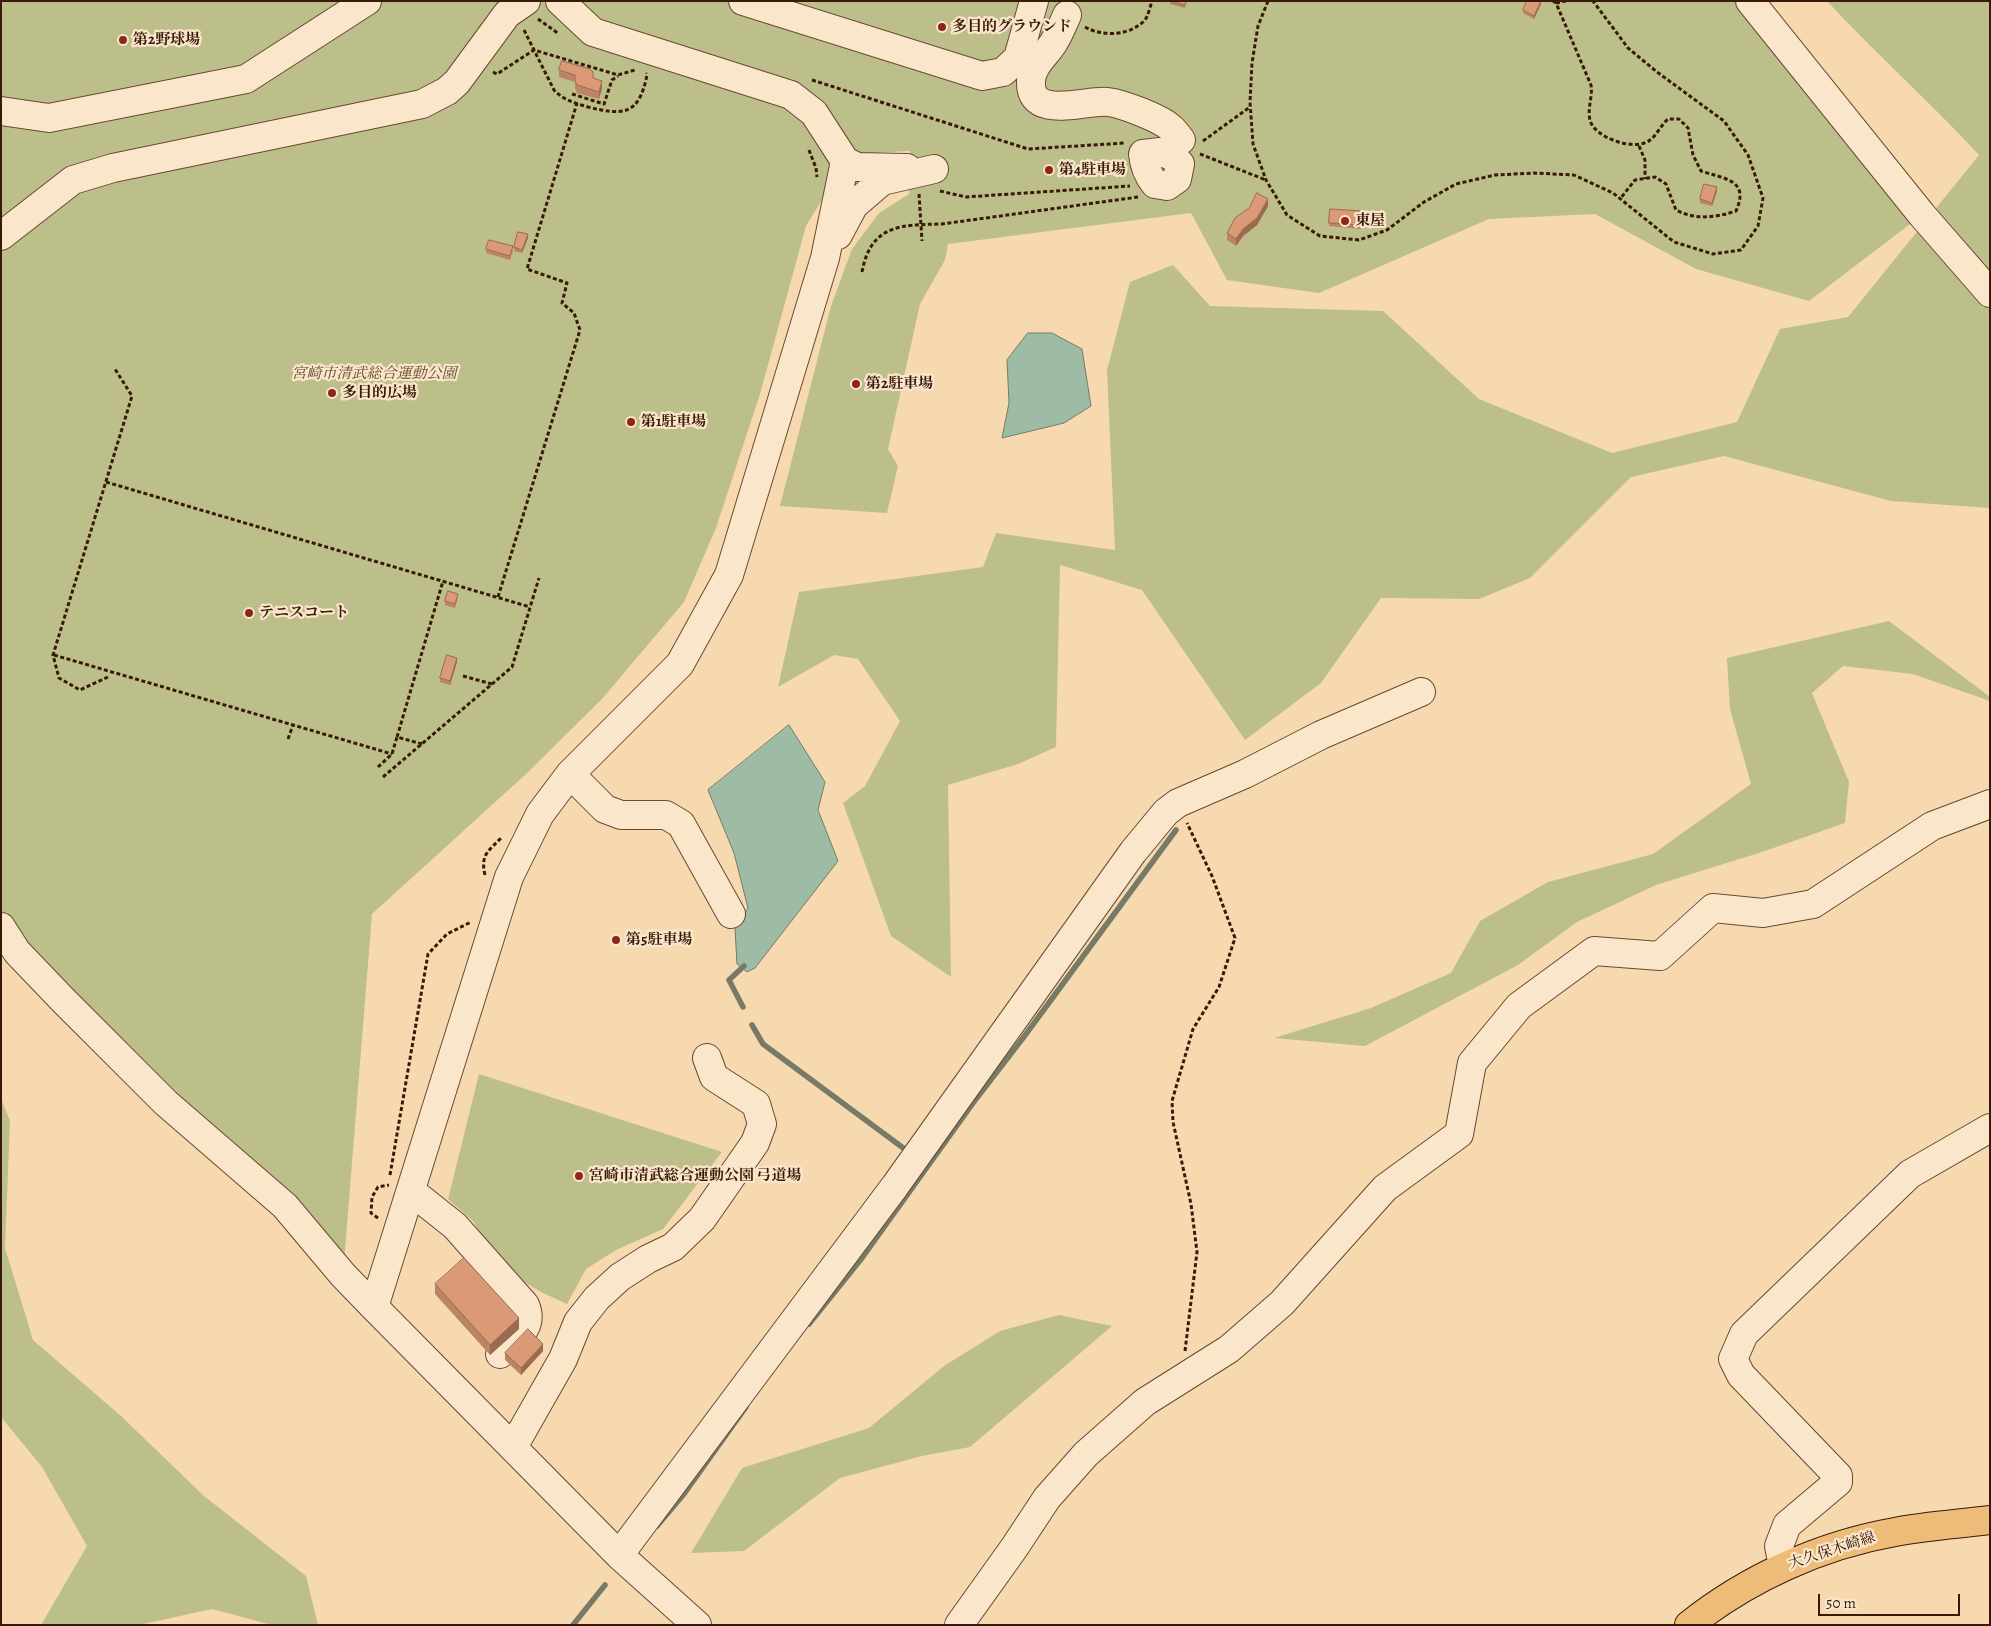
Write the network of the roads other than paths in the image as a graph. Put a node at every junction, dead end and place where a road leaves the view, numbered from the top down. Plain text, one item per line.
1 (367, 1) edge
2 (560, 1) edge
3 (743, 1) edge
4 (1034, 1) edge
5 (1750, 1) edge
6 (1067, 15) road end
7 (525, 19) edge
8 (1, 111) edge
9 (1186, 145) road end
10 (835, 174) junction
11 (1, 236) edge
12 (825, 258) junction
13 (1990, 293) edge
14 (1421, 692) dead end
15 (570, 774) junction
16 (1990, 804) edge
17 (731, 914) dead end
18 (1, 927) edge
19 (707, 1058) dead end
20 (1990, 1128) edge
21 (397, 1188) junction
22 (374, 1307) junction
23 (500, 1354) dead end
24 (513, 1447) junction
25 (1990, 1520) edge
26 (619, 1554) junction
27 (1783, 1567) junction
28 (697, 1625) edge
29 (959, 1625) edge
30 (1689, 1625) edge

1 - 8 street
2 - 10 street
3 - 4 street
5 - 13 street
6 - 9 street
7 - 11 street
10 - 12 street
10 - 12 street
12 - 15 street
14 - 26 street
15 - 17 street
15 - 21 street
16 - 29 street
18 - 22 street
19 - 24 street
20 - 27 street
21 - 22 street
21 - 23 street
22 - 24 street
24 - 26 street
25 - 27 main road, 大久保木崎線
26 - 28 street
27 - 30 main road, 大久保木崎線

